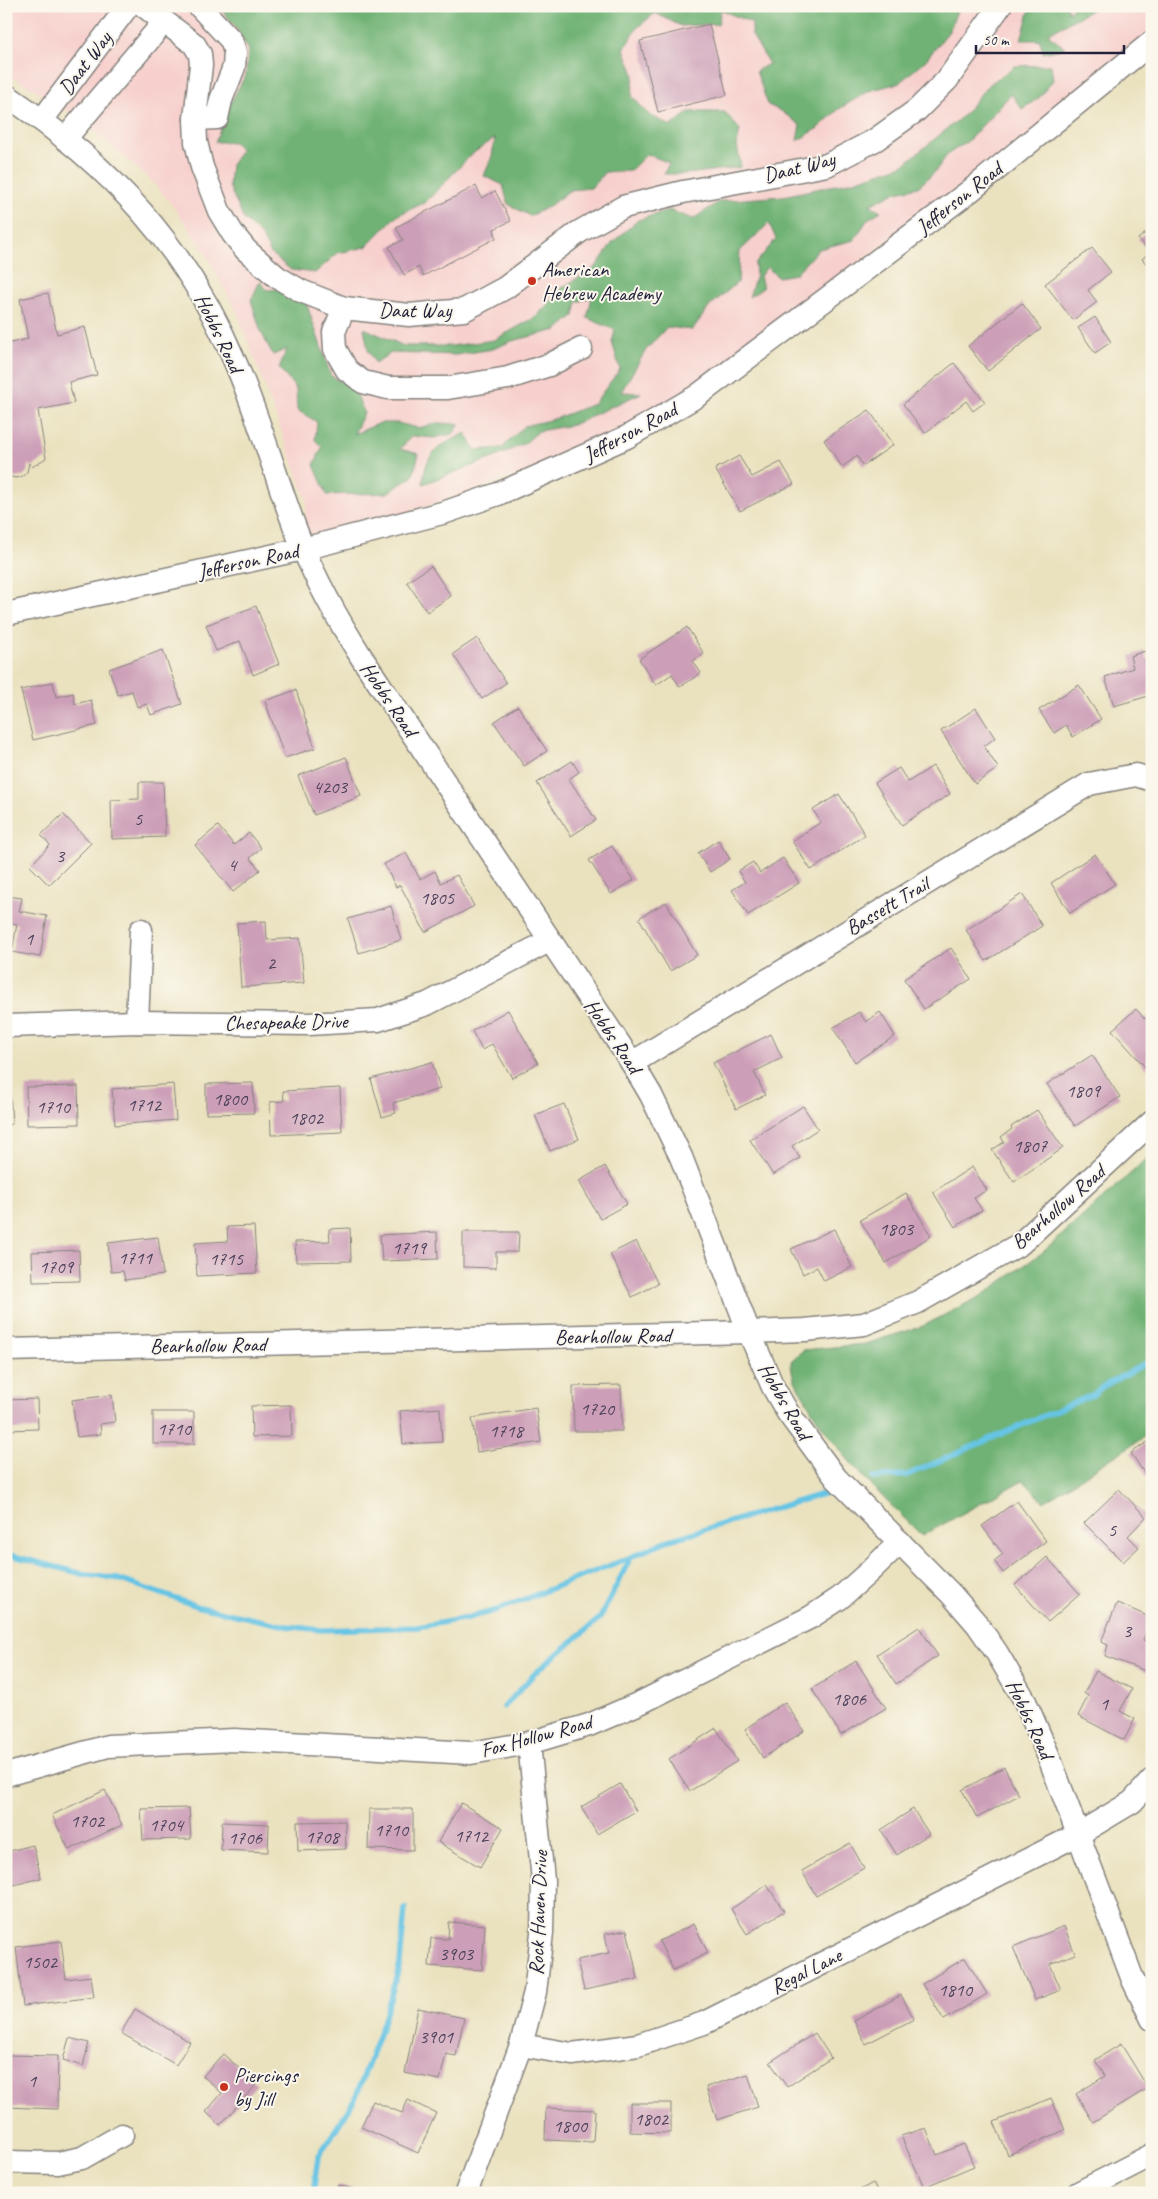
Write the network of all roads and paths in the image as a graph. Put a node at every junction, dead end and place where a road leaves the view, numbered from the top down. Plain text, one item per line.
1 (128, 6) edge
2 (144, 6) edge
3 (199, 6) edge
4 (1000, 6) edge
5 (164, 22) junction
6 (1152, 42) edge
7 (6, 95) edge
8 (195, 119) junction
9 (42, 120) junction
10 (64, 139) junction
11 (344, 308) junction
12 (581, 349) dead end
13 (304, 549) junction
14 (6, 614) edge
15 (1152, 780) edge
16 (141, 930) dead end
17 (549, 941) junction
18 (137, 1022) junction
19 (6, 1026) edge
20 (632, 1062) junction
21 (1152, 1122) edge
22 (749, 1332) junction
23 (6, 1350) edge
24 (900, 1542) junction
25 (529, 1743) junction
26 (6, 1775) edge
27 (1152, 1780) edge
28 (1077, 1835) junction
29 (1152, 2019) edge
30 (521, 2046) junction
31 (122, 2135) dead end
32 (1152, 2156) edge
33 (6, 2162) edge
34 (466, 2193) edge
35 (1078, 2193) edge

1 - 9 street, Daat Way
2 - 5 street
3 - 8 street
4 - 11 street, Daat Way
5 - 8 street, Daat Way
5 - 10 street, Daat Way
6 - 13 street, Jefferson Road
7 - 9 street, Hobbs Road
8 - 11 street, Daat Way
9 - 10 street, Hobbs Road
10 - 13 street, Hobbs Road
11 - 12 street
13 - 14 street, Jefferson Road
13 - 17 street, Hobbs Road
15 - 20 street, Bassett Trail
16 - 18 street
17 - 18 street, Chesapeake Drive
17 - 20 street, Hobbs Road
18 - 19 street, Chesapeake Drive
20 - 22 street, Hobbs Road
21 - 22 street, Bearhollow Road
22 - 23 street, Bearhollow Road
22 - 24 street, Hobbs Road
24 - 25 street, Fox Hollow Road
24 - 28 street, Hobbs Road
25 - 26 street, Fox Hollow Road
25 - 30 street, Rock Haven Drive
27 - 28 street, Regal Lane
28 - 29 street, Hobbs Road
28 - 30 street, Regal Lane
30 - 34 street, Rock Haven Drive
31 - 33 street
32 - 35 street

